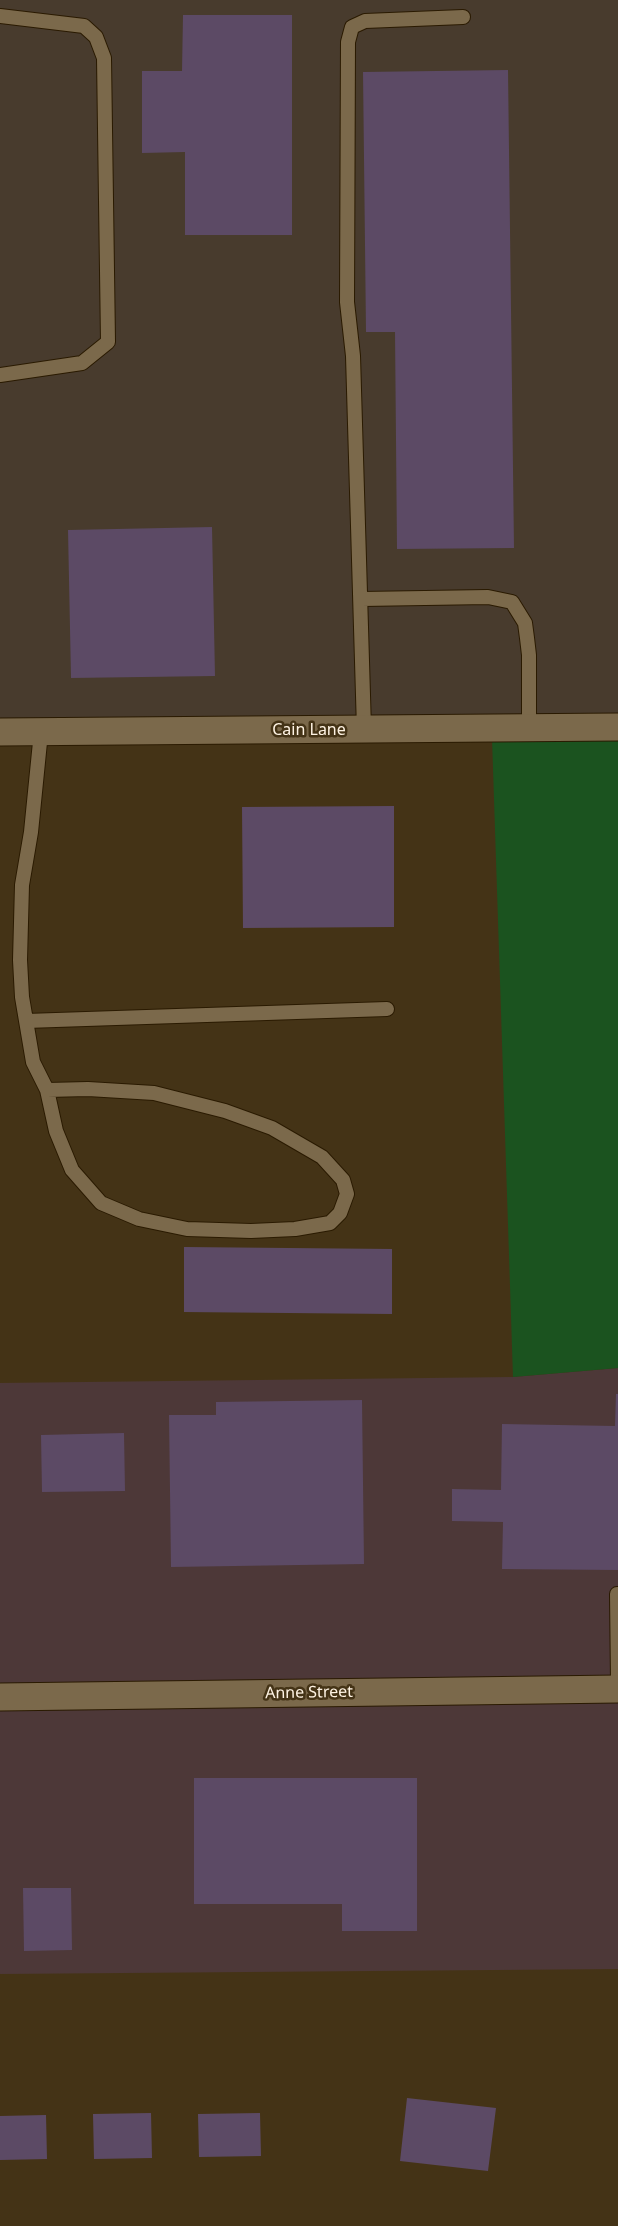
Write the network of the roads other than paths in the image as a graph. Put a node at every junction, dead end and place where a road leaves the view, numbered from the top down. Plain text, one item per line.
1 (0, 16) edge
2 (463, 17) dead end
3 (0, 375) edge
4 (362, 599) junction
5 (618, 727) edge
6 (529, 728) junction
7 (364, 729) junction
8 (0, 732) edge
9 (41, 732) junction
10 (387, 1009) dead end
11 (26, 1021) junction
12 (47, 1090) junction
13 (617, 1594) edge
14 (618, 1681) edge
15 (618, 1689) edge
16 (0, 1697) edge

1 - 3 lane
2 - 4 lane
4 - 6 lane
4 - 7 lane
5 - 6 street, Cain Lane
6 - 7 street, Cain Lane
7 - 9 street, Cain Lane
8 - 9 street, Cain Lane
9 - 11 lane
10 - 11 lane
11 - 12 lane
12 - 12 lane
13 - 14 lane
15 - 16 street, Anne Street

